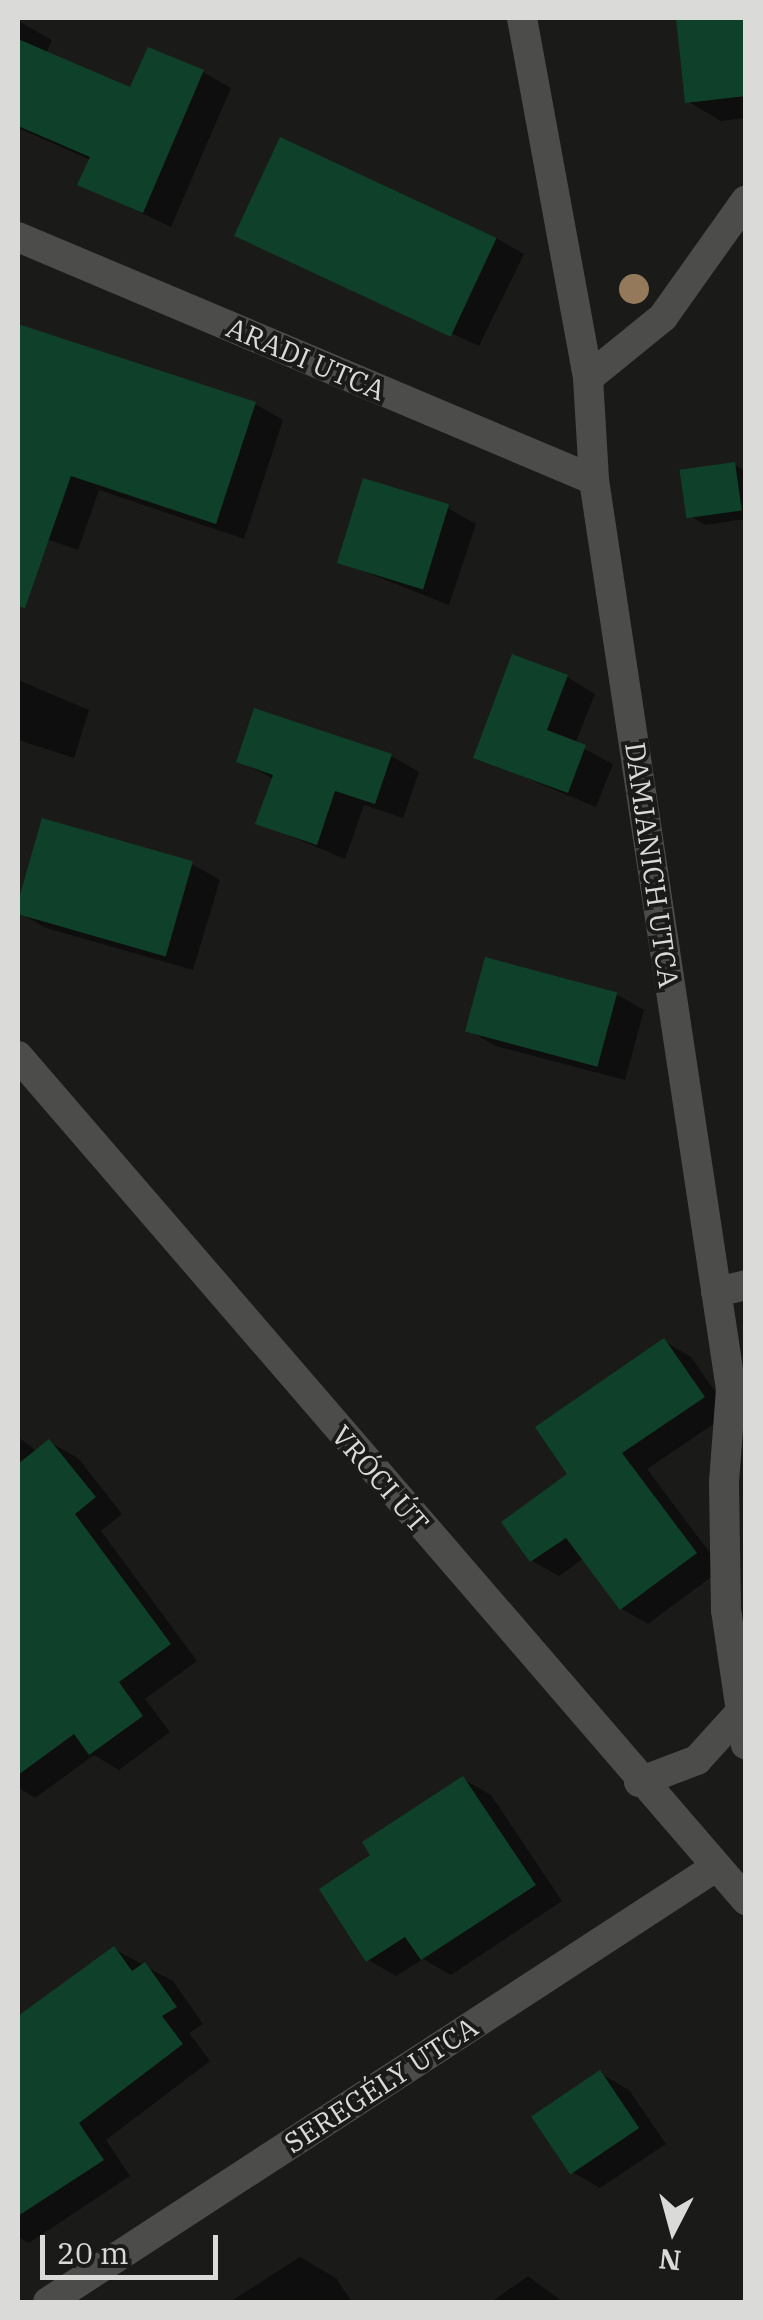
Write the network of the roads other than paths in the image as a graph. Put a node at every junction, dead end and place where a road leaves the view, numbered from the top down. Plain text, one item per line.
1 (522, 18) edge
2 (746, 200) edge
3 (18, 237) edge
4 (588, 378) junction
5 (594, 480) junction
6 (18, 1056) edge
7 (746, 1285) edge
8 (716, 1292) junction
9 (744, 1722) edge
10 (640, 1782) junction
11 (714, 1868) junction
12 (746, 1900) edge
13 (48, 2302) edge

1 - 4 street, DAMJANICH UTCA
2 - 4 street
3 - 5 street, ARADI UTCA
4 - 5 street, DAMJANICH UTCA
5 - 8 street, DAMJANICH UTCA
6 - 10 street, VRÓCI ÚT
7 - 8 street
8 - 9 street, DAMJANICH UTCA
9 - 10 street
10 - 11 street, VRÓCI ÚT
11 - 12 street, VRÓCI ÚT
11 - 13 street, SEREGÉLY UTCA

